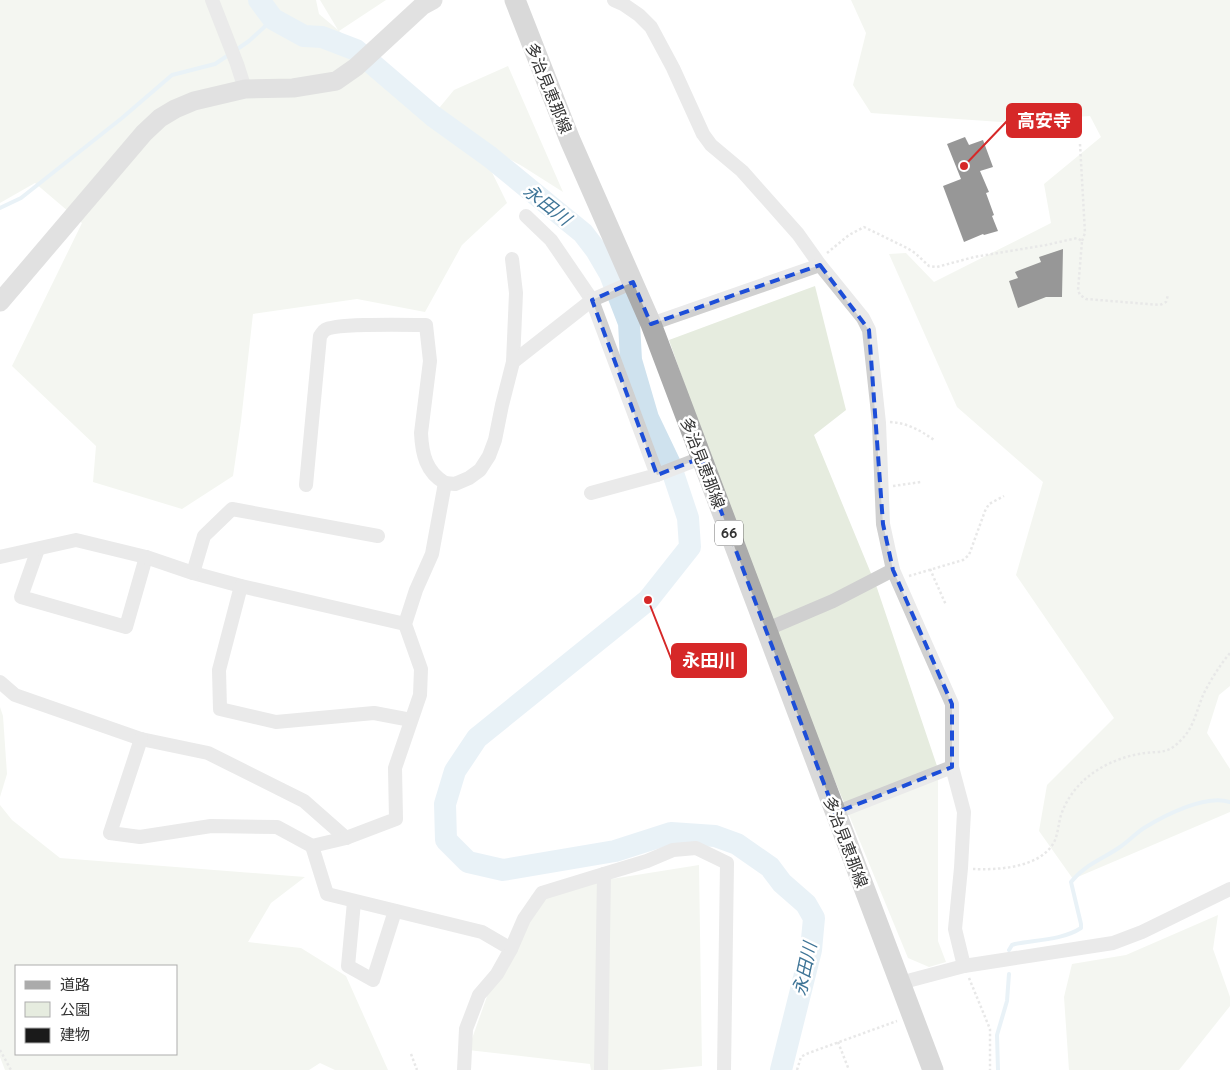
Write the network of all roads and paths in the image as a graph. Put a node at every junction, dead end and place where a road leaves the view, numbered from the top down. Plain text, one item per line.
1 (212, 0) edge
2 (433, 0) edge
3 (515, 0) edge
4 (614, 0) edge
5 (246, 89) junction
6 (1080, 144) dead end
7 (526, 216) dead end
8 (1082, 241) junction
9 (512, 259) dead end
10 (819, 263) junction
11 (630, 284) junction
12 (1168, 296) dead end
13 (595, 298) junction
14 (0, 302) edge
15 (650, 324) junction
16 (513, 362) junction
17 (879, 423) junction
18 (934, 440) dead end
19 (696, 460) junction
20 (660, 474) junction
21 (445, 482) junction
22 (921, 482) dead end
23 (306, 485) dead end
24 (881, 488) junction
25 (591, 493) dead end
26 (1004, 496) dead end
27 (378, 536) dead end
28 (38, 549) junction
29 (146, 557) junction
30 (0, 558) edge
31 (930, 569) junction
32 (193, 573) junction
33 (896, 576) junction
34 (241, 586) junction
35 (946, 605) dead end
36 (405, 624) junction
37 (765, 630) junction
38 (1230, 653) edge
39 (0, 682) edge
40 (411, 720) junction
41 (141, 739) junction
42 (952, 767) junction
43 (835, 813) junction
44 (346, 838) junction
45 (312, 846) junction
46 (961, 868) junction
47 (604, 874) junction
48 (1230, 889) edge
49 (354, 902) junction
50 (395, 911) junction
51 (511, 949) junction
52 (964, 966) junction
53 (900, 983) junction
54 (913, 1016) junction
55 (838, 1042) junction
56 (0, 1050) edge
57 (411, 1054) dead end
58 (11, 1070) edge
59 (417, 1070) edge
60 (464, 1070) edge
61 (601, 1070) edge
62 (724, 1070) edge
63 (797, 1070) edge
64 (849, 1070) edge
65 (933, 1070) edge
66 (990, 1070) edge

1 - 5 street
2 - 5 street
3 - 11 main road, 多治見恵那線 / 66
4 - 10 street
5 - 14 street
6 - 8 path
7 - 13 street
8 - 10 path
8 - 12 path
9 - 16 street
10 - 15 street
10 - 17 street
11 - 13 street
11 - 15 main road, 多治見恵那線 / 66
13 - 16 street
13 - 20 street
15 - 19 main road, 多治見恵那線 / 66
16 - 21 street
17 - 18 path
17 - 24 street
19 - 20 street
19 - 37 main road, 多治見恵那線 / 66
20 - 25 street
21 - 23 street
21 - 36 street
22 - 24 path
24 - 33 street
26 - 31 path
27 - 32 street
28 - 29 street
28 - 29 street
28 - 30 street
29 - 32 street
31 - 33 path
31 - 35 path
32 - 34 street
33 - 37 street
33 - 42 street
34 - 36 street
34 - 40 street
36 - 40 street
37 - 43 main road, 多治見恵那線 / 66
38 - 46 path
39 - 41 street
40 - 44 street
41 - 44 street
41 - 45 street
42 - 43 street
42 - 46 street
43 - 53 main road, 多治見恵那線 / 66
44 - 45 street
45 - 49 street
46 - 52 street
47 - 51 street
47 - 61 street
47 - 62 street
48 - 52 street
49 - 50 street
49 - 50 street
50 - 51 street
51 - 60 street
52 - 53 street
52 - 66 path
53 - 54 main road, 多治見恵那線 / 66
54 - 55 path
54 - 65 main road, 多治見恵那線 / 66
55 - 63 path
55 - 64 path
56 - 58 path
57 - 59 path

